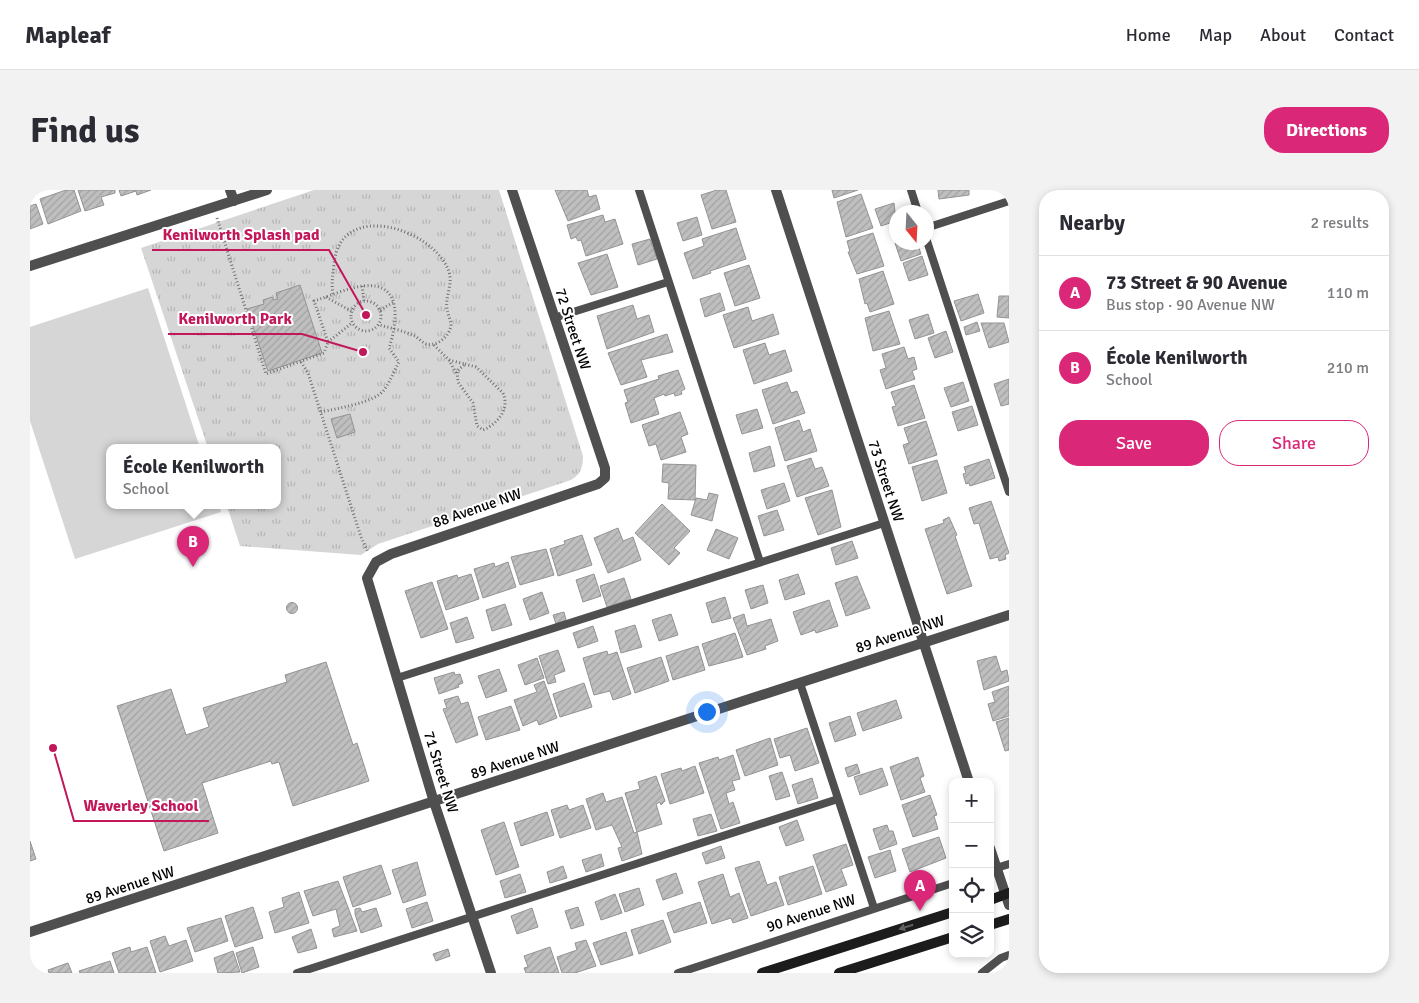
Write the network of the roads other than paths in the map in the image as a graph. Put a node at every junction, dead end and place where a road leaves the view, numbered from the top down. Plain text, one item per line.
1 (230, 190) edge
2 (267, 190) edge
3 (512, 190) edge
4 (639, 190) edge
5 (776, 190) edge
6 (911, 190) edge
7 (234, 201) junction
8 (1009, 201) edge
9 (916, 205) edge
10 (934, 225) edge
11 (930, 250) edge
12 (30, 266) edge
13 (668, 282) junction
14 (554, 318) junction
15 (605, 478) joint
16 (1009, 492) edge
17 (884, 523) junction
18 (760, 562) junction
19 (366, 578) joint
20 (1009, 615) edge
21 (923, 642) junction
22 (397, 678) junction
23 (800, 683) junction
24 (968, 778) edge
25 (838, 799) junction
26 (434, 802) junction
27 (1009, 864) edge
28 (994, 869) edge
29 (949, 884) edge
30 (1008, 898) edge
31 (994, 900) edge
32 (874, 908) junction
33 (950, 913) edge
34 (472, 916) junction
35 (1009, 919) edge
36 (994, 924) edge
37 (30, 932) edge
38 (949, 938) edge
39 (1009, 955) edge
40 (297, 973) edge
41 (491, 973) edge
42 (678, 973) edge
43 (762, 973) edge
44 (839, 973) edge
45 (982, 973) edge

1 - 7 street
2 - 7 street
3 - 14 street, 72 Street NW
4 - 13 lane
5 - 17 street, 73 Street NW
6 - 9 lane
7 - 12 street
8 - 10 lane
11 - 16 lane
13 - 14 lane
13 - 18 lane
14 - 15 street, 72 Street NW
15 - 19 street, 88 Avenue NW
17 - 18 lane
17 - 21 street, 73 Street NW
18 - 22 lane
19 - 22 street, 71 Street NW
20 - 21 street, 89 Avenue NW
21 - 23 street, 89 Avenue NW
21 - 24 street, 73 Street NW
22 - 26 street, 71 Street NW
23 - 25 lane
23 - 26 street, 89 Avenue NW
25 - 32 lane
25 - 34 lane
26 - 34 street, 71 Street NW
26 - 37 street, 89 Avenue NW
27 - 28 lane
28 - 30 street
29 - 32 lane, 90 Avenue NW
30 - 31 main road
32 - 42 lane, 90 Avenue NW
33 -> 43 main road
34 - 40 lane
34 - 41 street, 71 Street NW
35 - 36 main road
38 - 44 main road
39 - 45 lane

